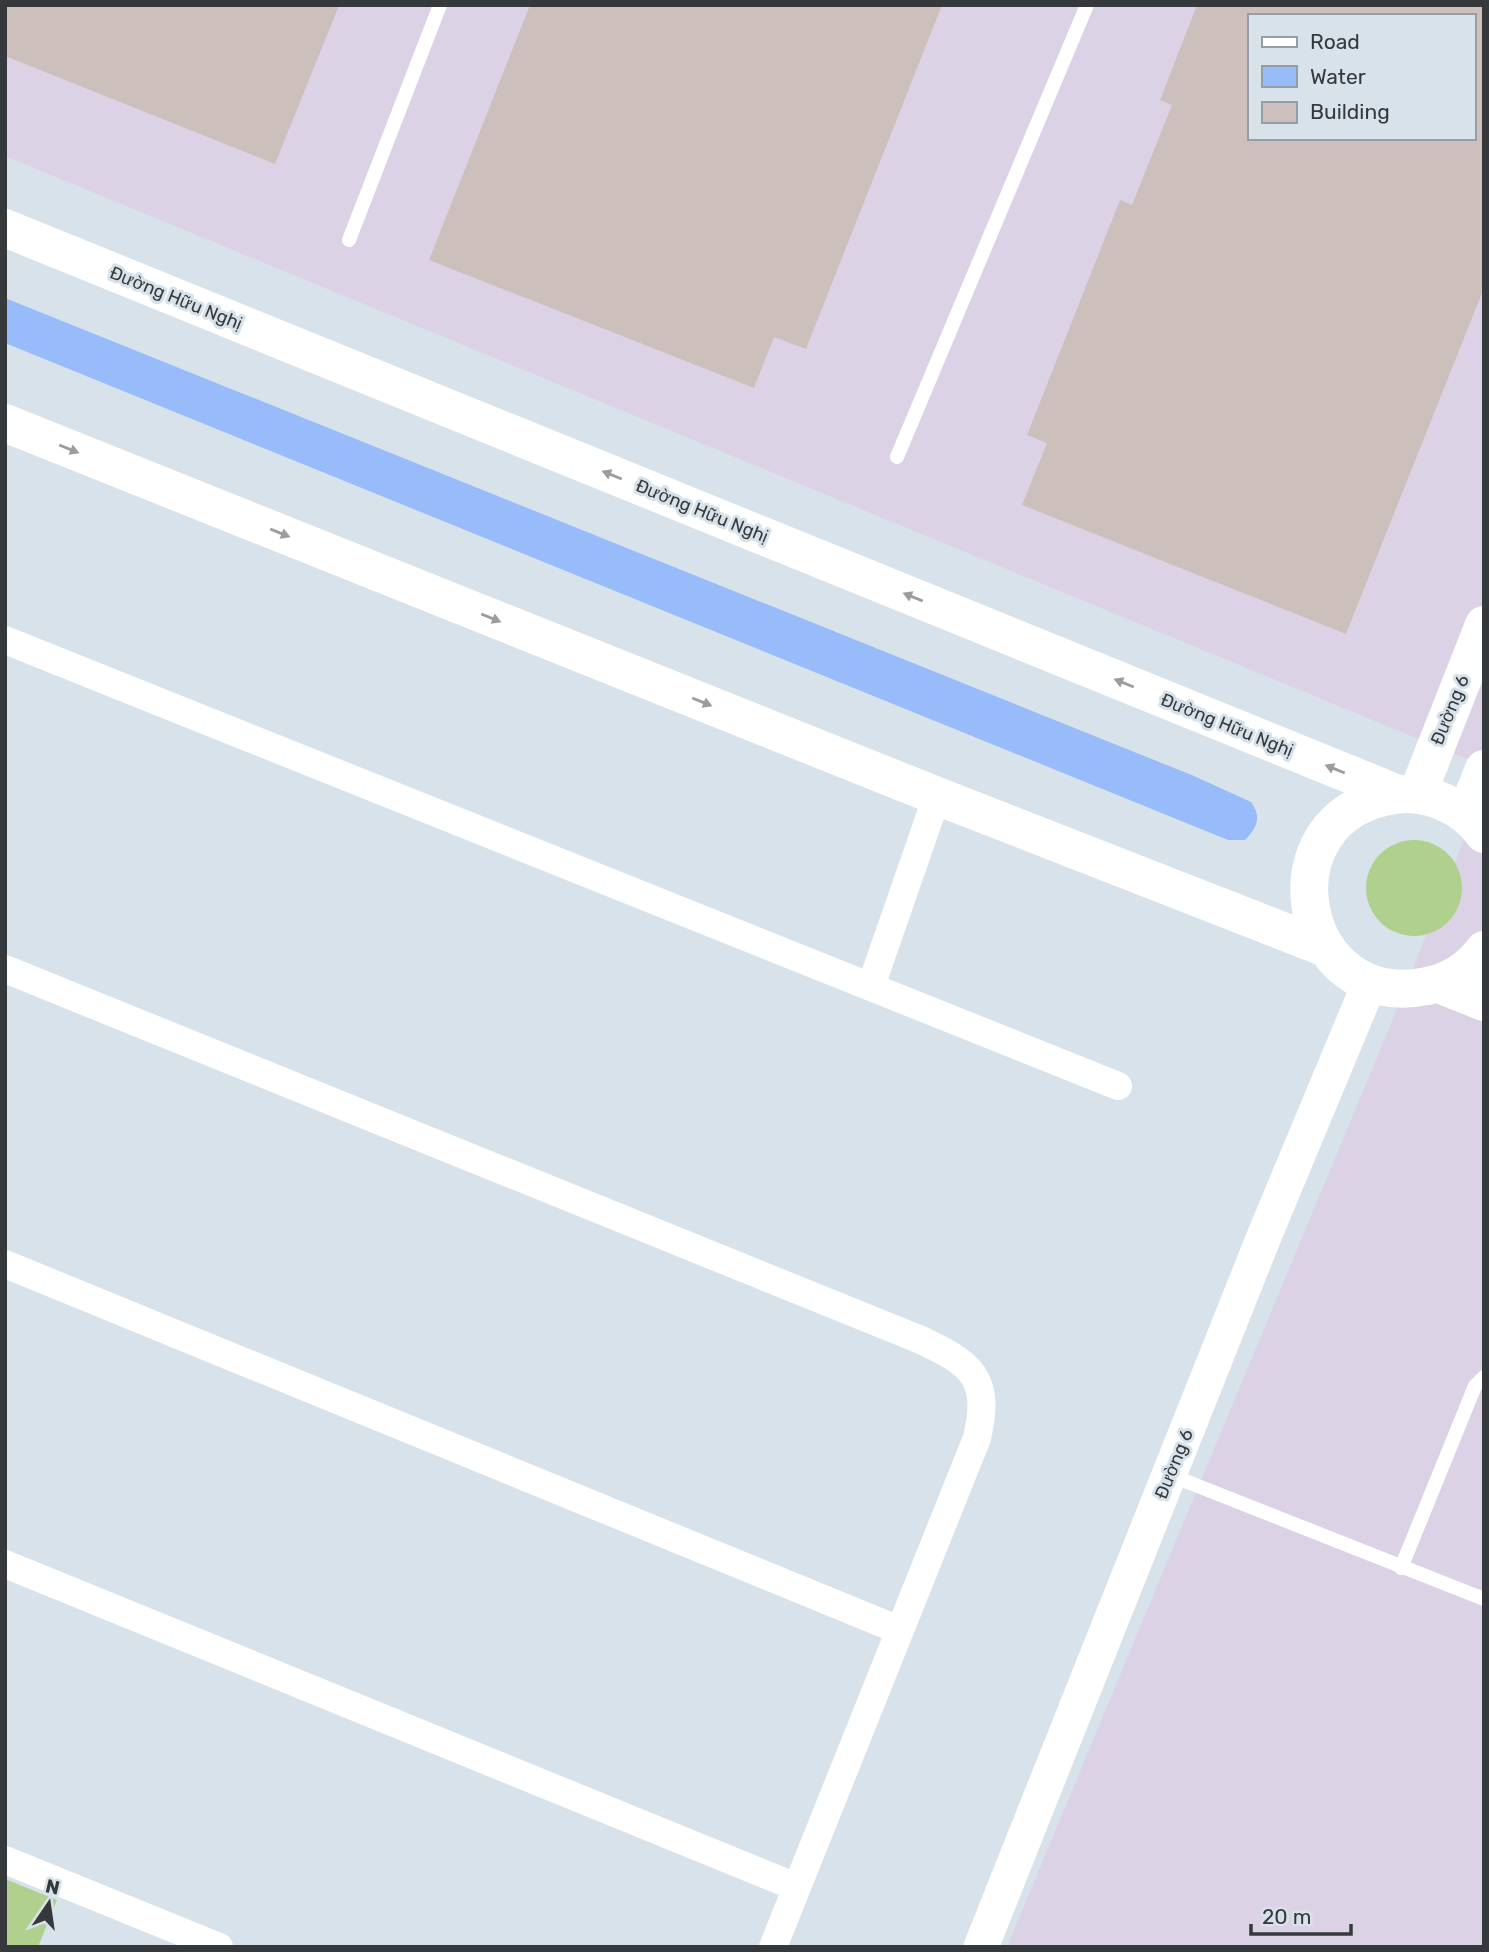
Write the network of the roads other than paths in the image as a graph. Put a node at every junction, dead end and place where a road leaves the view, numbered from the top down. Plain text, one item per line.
1 (440, 5) edge
2 (1087, 5) edge
3 (5, 228) edge
4 (349, 240) dead end
5 (5, 423) edge
6 (897, 457) dead end
7 (1484, 625) edge
8 (5, 640) edge
9 (1484, 769) edge
10 (1407, 794) junction
11 (937, 796) junction
12 (1475, 824) edge
13 (1326, 948) junction
14 (1484, 950) edge
15 (5, 969) edge
16 (1370, 982) junction
17 (1439, 984) junction
18 (871, 986) junction
19 (1484, 1002) edge
20 (1118, 1086) dead end
21 (5, 1264) edge
22 (1484, 1377) edge
23 (1170, 1475) junction
24 (5, 1564) edge
25 (1401, 1567) junction
26 (1484, 1599) edge
27 (899, 1630) junction
28 (5, 1860) edge
29 (796, 1887) junction
30 (219, 1947) edge
31 (773, 1947) edge
32 (981, 1947) edge

1 - 4 lane
2 - 6 lane
10 -> 3 main road, Đường Hữu Nghị
5 -> 11 main road
7 - 10 main road, Đường 6
8 - 18 street
9 - 12 main road
10 - 12 main road, Đường Hữu Nghị
10 - 13 main road
11 - 13 main road
11 - 18 street
13 - 16 main road
14 - 17 main road
15 - 27 street
16 - 17 main road
16 - 23 street, Đường 6
17 - 19 main road
18 - 20 street
21 - 27 street
22 - 25 lane
23 - 25 lane
23 - 32 street, Đường 6
24 - 29 street
25 - 26 lane
27 - 29 street
28 - 30 street
29 - 31 street

